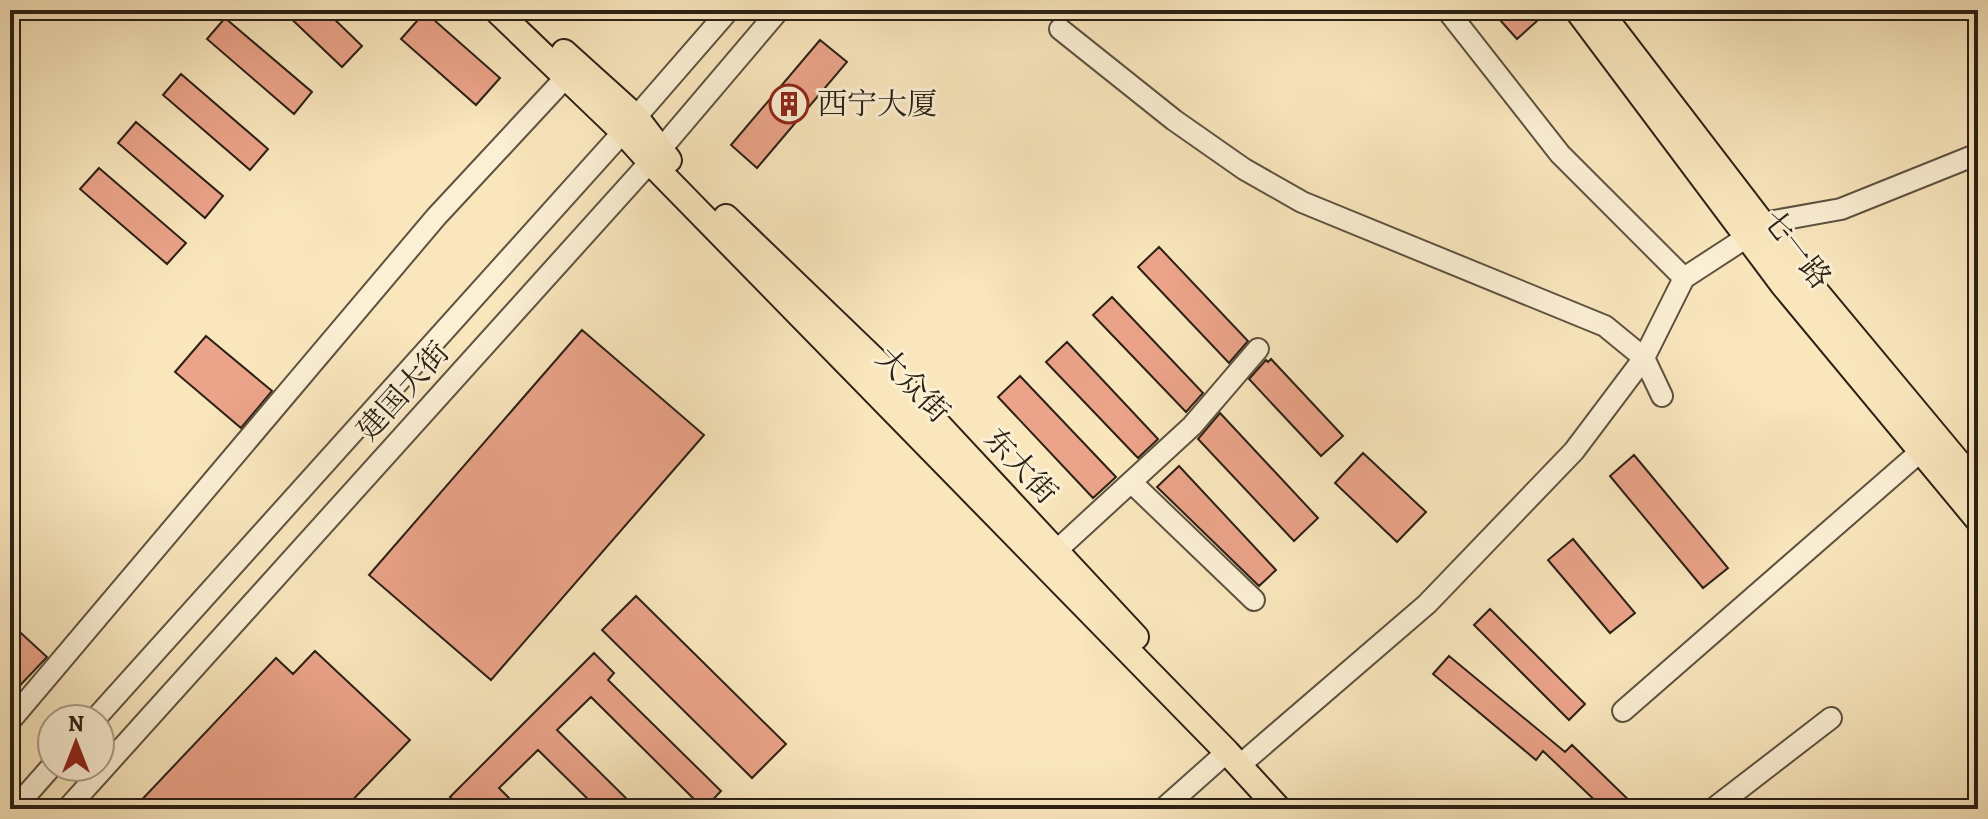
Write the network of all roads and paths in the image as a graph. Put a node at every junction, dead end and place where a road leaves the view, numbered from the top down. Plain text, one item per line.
1 (496, 10) edge
2 (518, 10) edge
3 (729, 10) edge
4 (779, 10) edge
5 (1447, 10) edge
6 (1577, 10) edge
7 (1599, 10) edge
8 (1060, 29) dead end
9 (567, 76) junction
10 (629, 124) junction
11 (1978, 154) edge
12 (654, 156) junction
13 (1755, 230) junction
14 (1684, 278) junction
15 (1258, 349) dead end
16 (1644, 358) junction
17 (1662, 396) dead end
18 (1921, 451) junction
19 (1131, 482) junction
20 (1978, 486) edge
21 (1978, 520) edge
22 (1056, 551) junction
23 (1254, 600) dead end
24 (109, 703) edge
25 (1623, 711) dead end
26 (1831, 718) dead end
27 (10, 721) edge
28 (1239, 758) junction
29 (37, 783) edge
30 (14, 809) edge
31 (67, 809) edge
32 (1163, 809) edge
33 (1279, 809) edge
34 (1295, 809) edge
35 (1713, 809) edge

1 - 9 main road
2 - 10 main road, 东大街
3 - 10 street, 建国大街
4 - 12 street, 建国大街
5 - 14 street
6 - 13 main road, 七一路
7 - 13 main road, 七一路
8 - 16 street
9 - 10 main road
9 - 27 street
10 - 12 main road, 东大街
10 - 24 street, 建国大街
11 - 13 street
12 - 22 main road, 东大街
12 - 28 main road, 大众街
12 - 31 street, 建国大街
13 - 14 street
13 - 18 main road, 七一路
13 - 20 main road, 七一路
14 - 16 street
15 - 19 street
16 - 17 street
16 - 28 street
18 - 21 main road, 七一路
18 - 25 street
19 - 22 street
19 - 23 street
22 - 28 main road, 东大街
26 - 35 street
28 - 32 street
28 - 33 main road, 大众街
28 - 34 main road, 东大街
29 - 30 street

